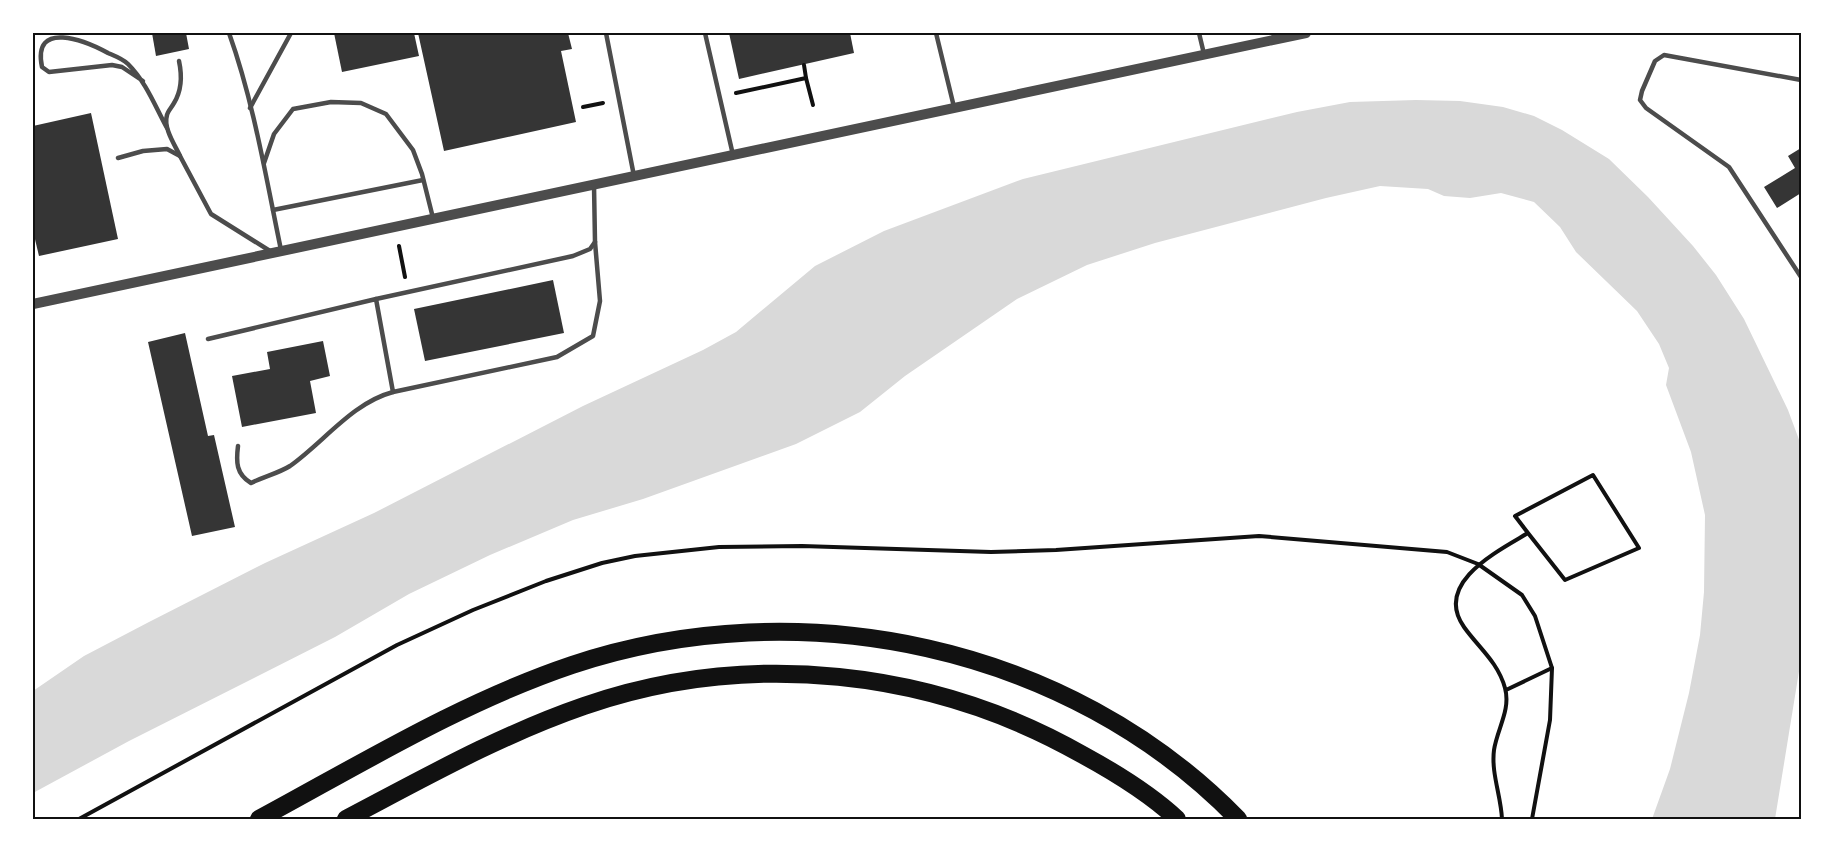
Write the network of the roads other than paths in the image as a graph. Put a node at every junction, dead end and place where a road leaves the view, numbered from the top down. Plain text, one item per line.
1 (229, 33) edge
2 (291, 33) edge
3 (606, 33) edge
4 (705, 33) edge
5 (936, 33) edge
6 (1199, 33) edge
7 (1306, 33) edge
8 (1204, 54) junction
9 (179, 61) dead end
10 (1801, 80) edge
11 (143, 81) junction
12 (250, 108) junction
13 (954, 108) junction
14 (167, 128) junction
15 (733, 155) junction
16 (180, 156) junction
17 (118, 158) dead end
18 (264, 163) junction
19 (634, 176) junction
20 (423, 180) junction
21 (594, 185) junction
22 (273, 210) junction
23 (433, 219) junction
24 (595, 242) junction
25 (277, 251) junction
26 (1801, 277) edge
27 (376, 299) junction
28 (33, 304) edge
29 (208, 339) dead end
30 (393, 392) junction
31 (238, 447) dead end
32 (259, 819) edge
33 (346, 819) edge
34 (1177, 819) edge
35 (1238, 819) edge

1 - 12 lane
2 - 12 lane
3 - 19 lane
4 - 15 lane
5 - 13 lane
6 - 8 lane
7 - 8 street
8 - 13 street
9 - 14 lane
10 - 26 lane
11 - 11 lane
11 - 14 lane
12 - 18 lane
13 - 15 street
14 - 16 lane
15 - 19 street
16 - 17 lane
16 - 25 lane
18 - 20 lane
18 - 22 lane
19 - 21 street
20 - 22 lane
20 - 23 lane
21 - 23 street
21 - 24 lane
22 - 25 lane
23 - 25 street
24 - 27 lane
24 - 30 lane
25 - 28 street
27 - 29 lane
27 - 30 lane
30 - 31 lane
32 - 35 highway
33 - 34 highway

